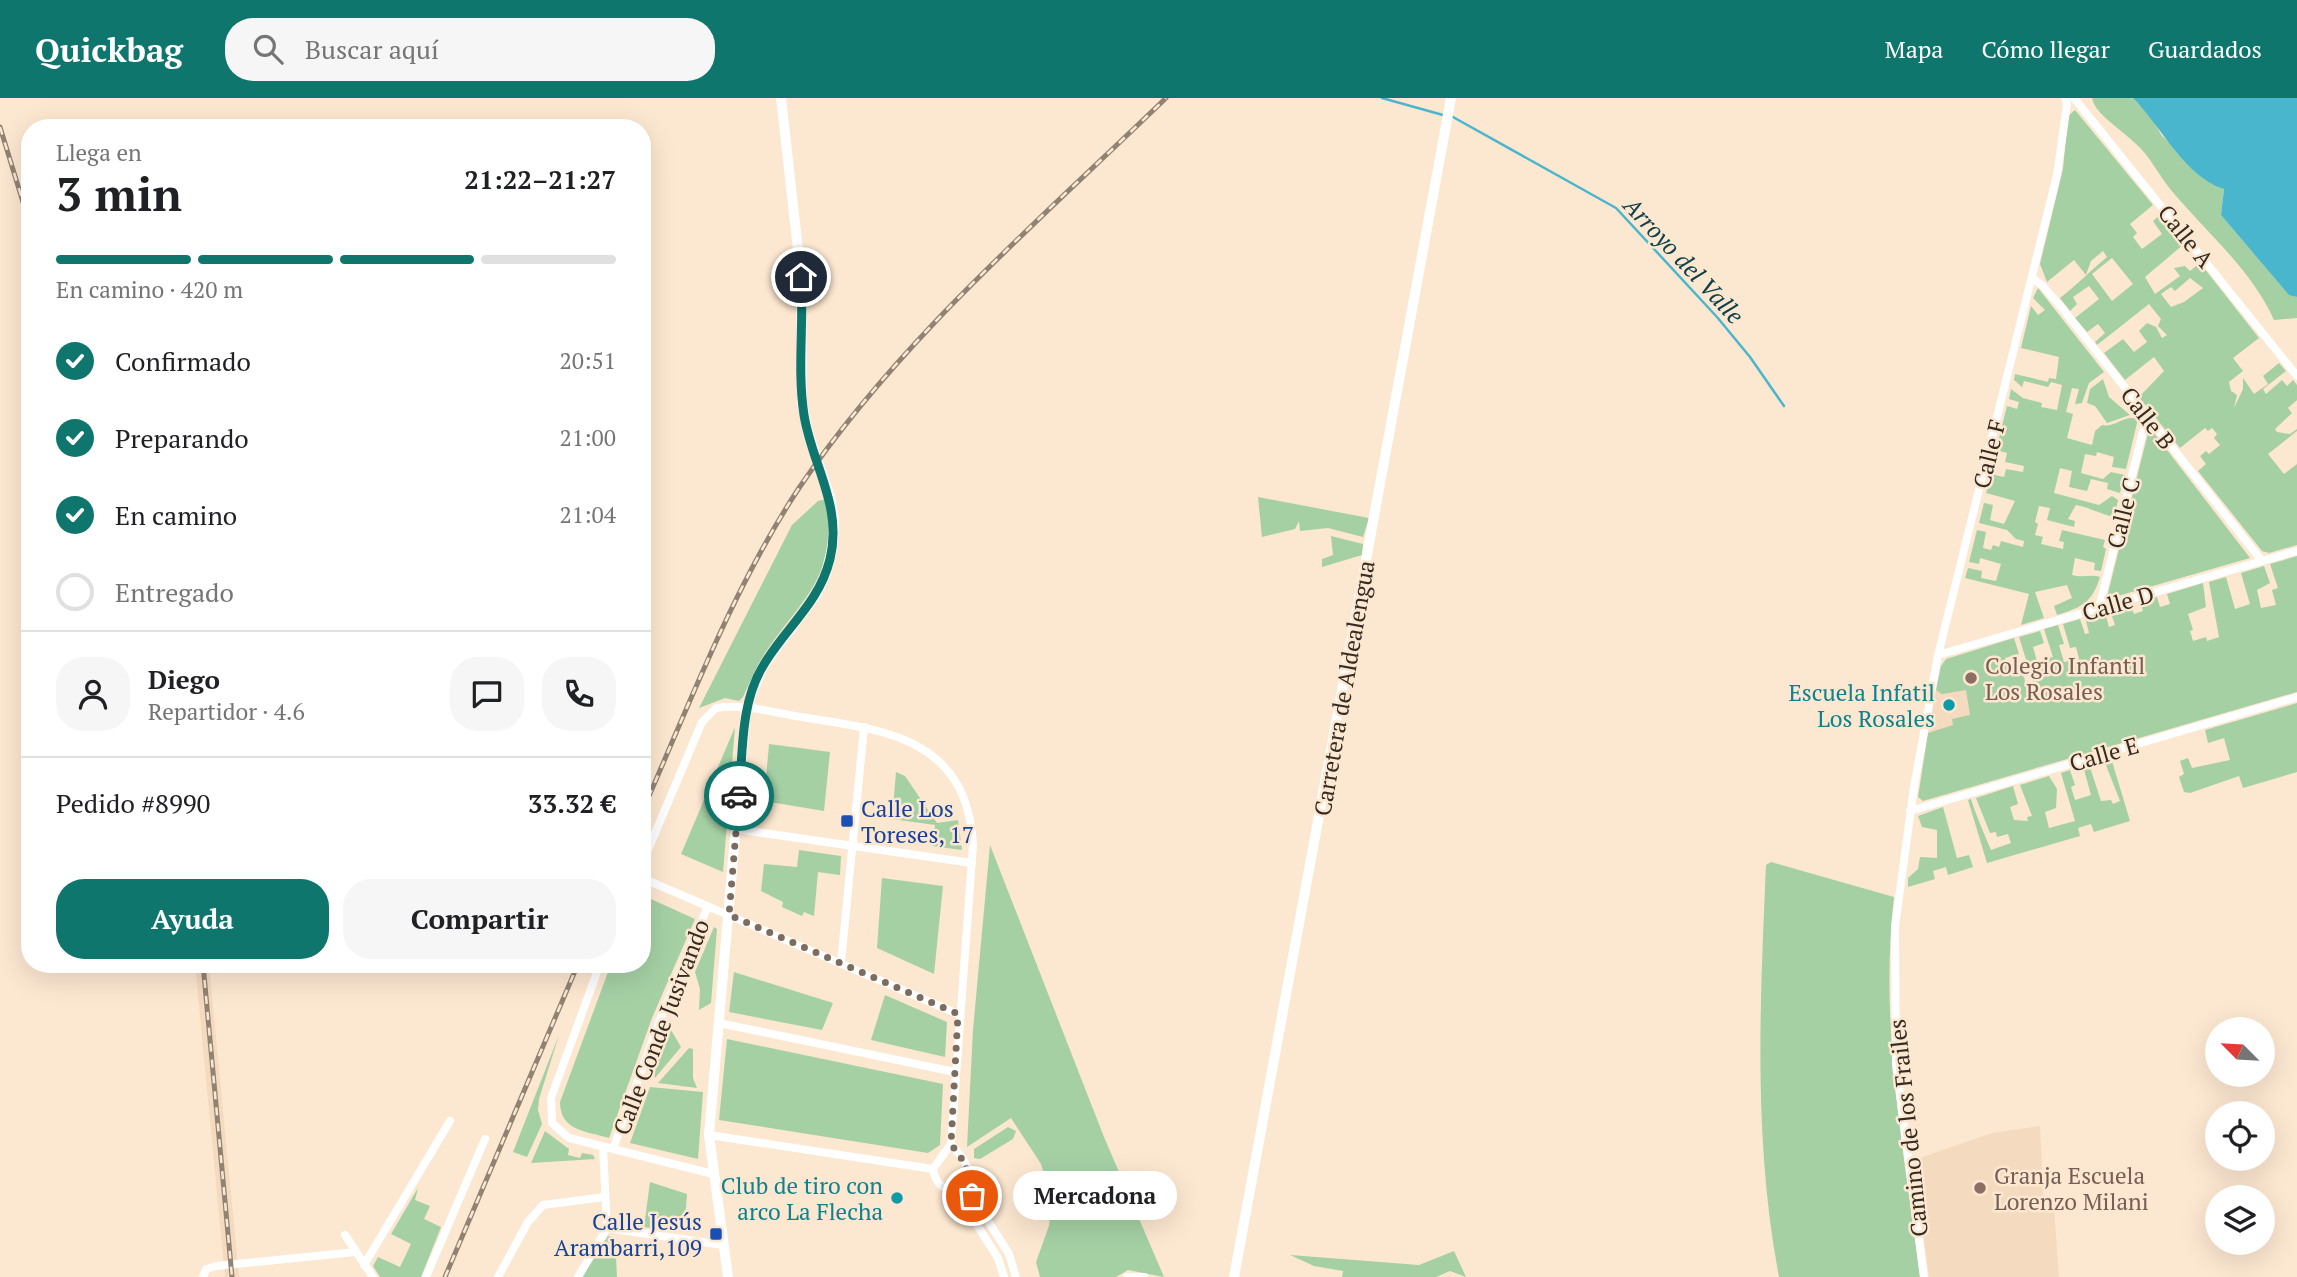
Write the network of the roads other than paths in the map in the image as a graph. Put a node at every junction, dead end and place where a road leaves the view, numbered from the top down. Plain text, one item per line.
1 (780, 98) edge
2 (1451, 98) edge
3 (2065, 98) edge
4 (2074, 98) edge
5 (2032, 278) junction
6 (2297, 376) edge
7 (2149, 418) junction
8 (2297, 551) edge
9 (2262, 561) junction
10 (2099, 608) junction
11 (1938, 654) junction
12 (2297, 697) edge
13 (746, 709) junction
14 (864, 727) junction
15 (1910, 811) junction
16 (736, 829) junction
17 (651, 843) edge
18 (853, 846) junction
19 (972, 863) junction
20 (651, 882) edge
21 (708, 906) junction
22 (729, 915) junction
23 (841, 963) junction
24 (597, 973) edge
25 (958, 1014) junction
26 (719, 1023) junction
27 (955, 1072) junction
28 (450, 1121) dead end
29 (709, 1135) junction
30 (485, 1139) dead end
31 (951, 1144) junction
32 (603, 1147) junction
33 (613, 1149) junction
34 (941, 1157) junction
35 (960, 1157) junction
36 (933, 1170) junction
37 (713, 1174) junction
38 (964, 1183) junction
39 (954, 1189) junction
40 (605, 1197) junction
41 (607, 1228) junction
42 (345, 1235) dead end
43 (723, 1245) junction
44 (355, 1252) junction
45 (364, 1265) junction
46 (204, 1273) edge
47 (373, 1277) edge
48 (426, 1277) edge
49 (498, 1277) edge
50 (578, 1277) edge
51 (729, 1277) edge
52 (1004, 1277) edge
53 (1016, 1277) edge
54 (1127, 1277) edge
55 (1144, 1277) edge
56 (1234, 1277) edge
57 (1924, 1277) edge

1 - 13 street
2 - 56 street, Carretera de Aldealengua
3 - 5 street, Calle F
4 - 6 street, Calle A
5 - 7 street, Calle B
5 - 11 street, Calle F
7 - 9 street, Calle B
7 - 10 street, Calle C
8 - 9 street, Calle D
9 - 10 street, Calle D
10 - 11 street, Calle D
11 - 15 street, Calle F
12 - 15 street, Calle E
13 - 14 street
13 - 16 street
13 - 17 street
14 - 18 street
14 - 19 street
15 - 57 street, Camino de los Frailes
16 - 18 street
16 - 22 street
18 - 19 street
18 - 23 street
19 - 25 street
20 - 21 street
21 - 22 street
21 - 33 street, Calle Conde Jusivando
22 - 23 street
22 - 26 street
23 - 25 street
24 - 32 street
25 - 27 street
26 - 27 street
26 - 29 street
27 - 31 street
28 - 45 street
29 - 36 street
29 - 37 street
30 - 48 street
31 - 34 street
31 - 35 street
32 - 33 street
32 - 40 street
33 - 37 street
34 - 35 street
34 - 36 street
35 - 38 street
36 - 39 street
37 - 43 street
38 - 39 street
38 - 53 street
39 - 52 street
40 - 41 street
40 - 49 street
41 - 43 street
41 - 50 street
42 - 44 street
43 - 51 street
44 - 45 street
44 - 46 street
45 - 47 street
54 - 55 street

